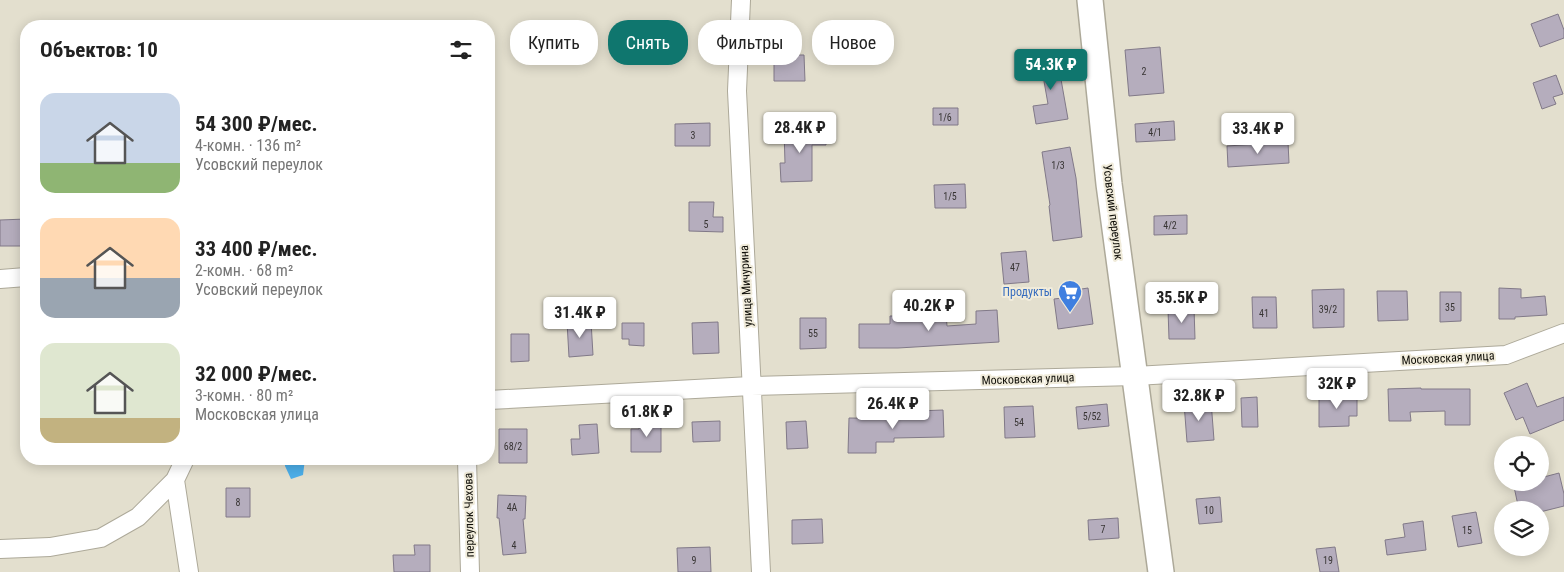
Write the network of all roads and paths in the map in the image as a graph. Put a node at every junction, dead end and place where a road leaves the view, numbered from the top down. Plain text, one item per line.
1 (741, 0) edge
2 (1090, 0) edge
3 (20, 277) edge
4 (0, 279) edge
5 (1564, 333) edge
6 (1134, 376) junction
7 (751, 386) junction
8 (495, 400) edge
9 (182, 465) edge
10 (467, 465) edge
11 (175, 480) junction
12 (0, 549) edge
13 (189, 572) edge
14 (470, 572) edge
15 (761, 572) edge
16 (1161, 572) edge

1 - 7 street, улица Мичурина
2 - 6 street, Усовский переулок
3 - 4 street
5 - 6 street, Московская улица
6 - 7 street, Московская улица
6 - 16 street, Усовский переулок
7 - 8 street, Московская улица
7 - 15 street, улица Мичурина
9 - 11 street
10 - 14 street, переулок Чехова
11 - 12 street
11 - 13 street

